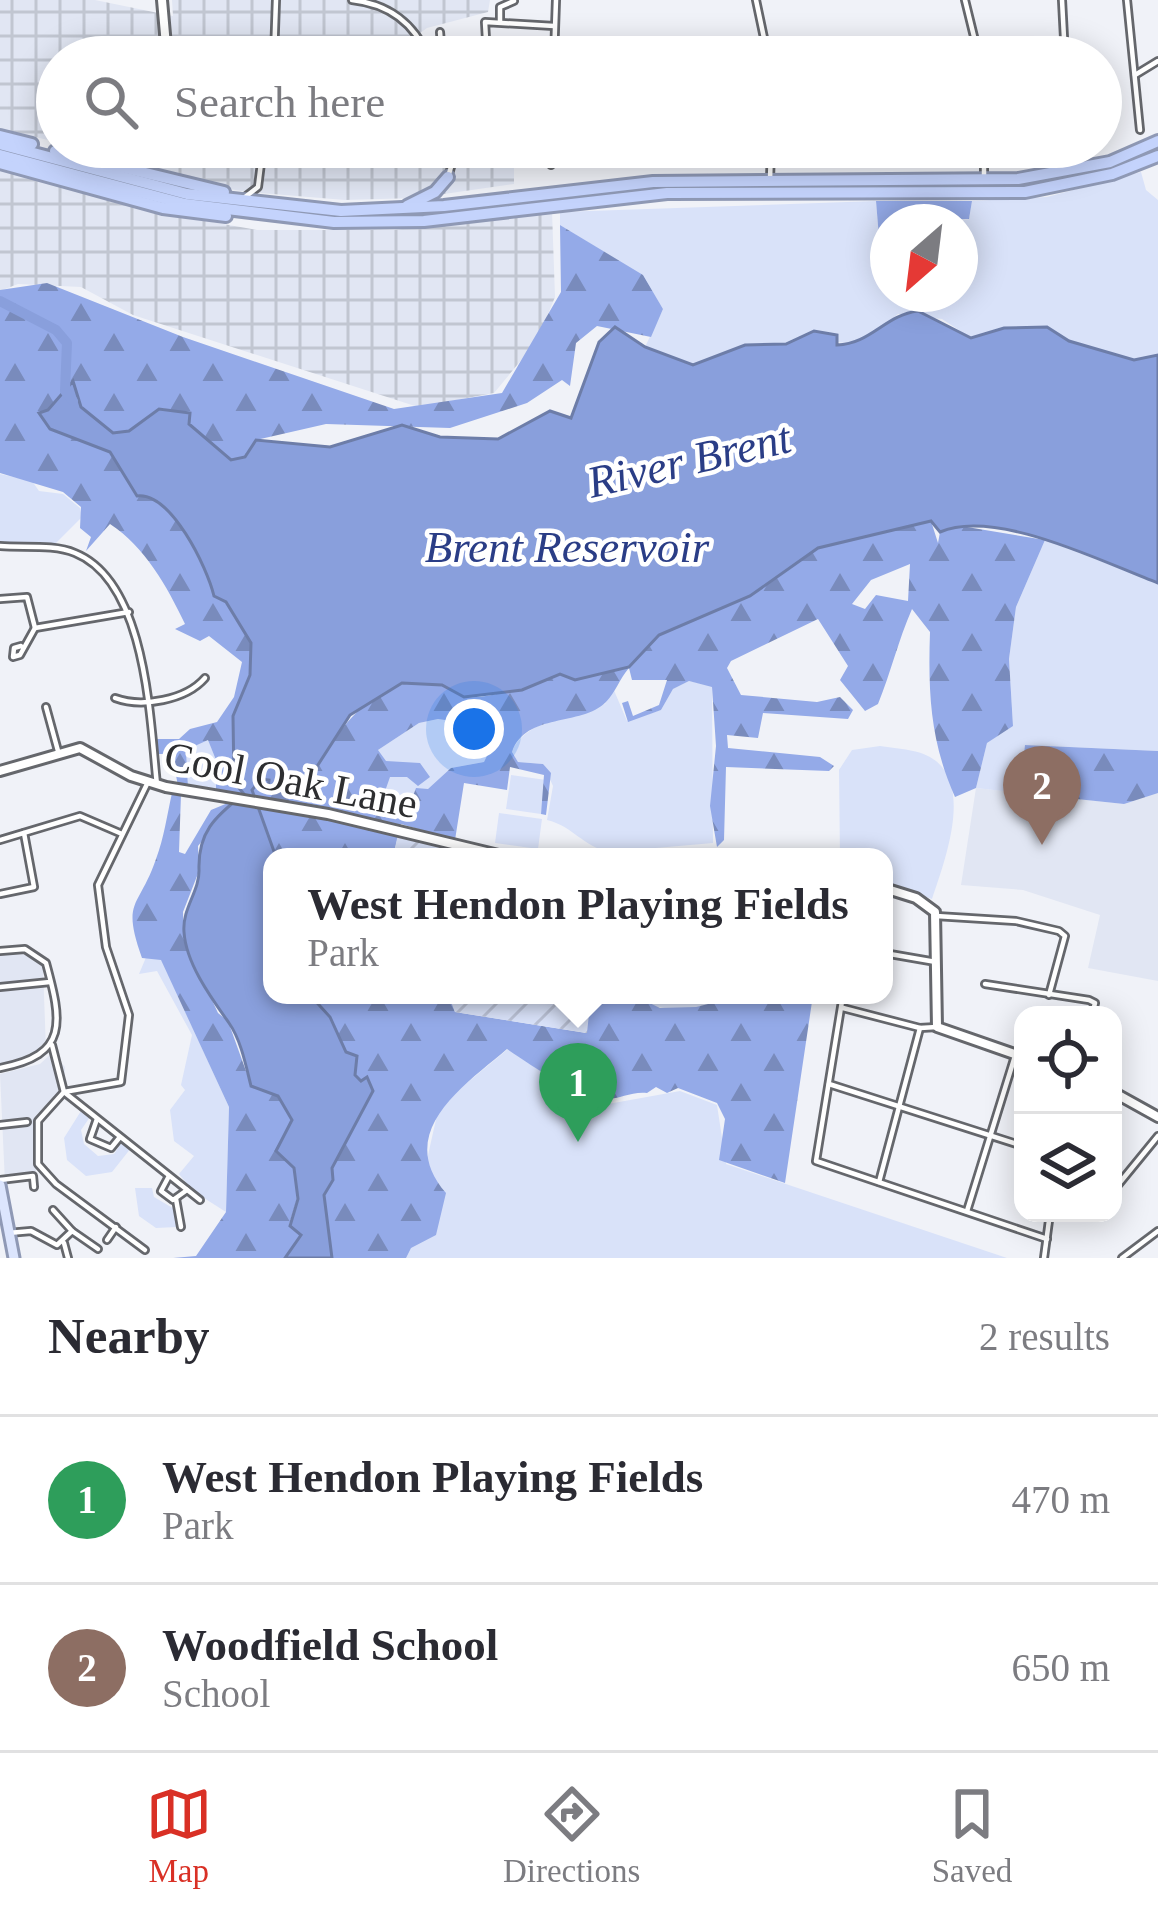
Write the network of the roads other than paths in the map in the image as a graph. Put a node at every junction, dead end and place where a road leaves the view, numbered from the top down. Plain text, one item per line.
1 (162, 0) edge
2 (276, 0) edge
3 (352, 0) edge
4 (556, 0) edge
5 (756, 0) edge
6 (965, 0) edge
7 (1062, 0) edge
8 (1127, 0) edge
9 (514, 1) edge
10 (500, 23) junction
11 (554, 26) junction
12 (440, 32) dead end
13 (167, 36) edge
14 (275, 36) edge
15 (420, 36) edge
16 (440, 36) edge
17 (485, 36) edge
18 (554, 36) edge
19 (764, 36) edge
20 (974, 36) edge
21 (1064, 36) edge
22 (1158, 61) edge
23 (1135, 75) junction
24 (1140, 130) dead end
25 (0, 140) edge
26 (1158, 141) edge
27 (36, 149) edge
28 (1122, 153) edge
29 (1158, 156) edge
30 (30, 157) junction
31 (36, 158) edge
32 (0, 159) edge
33 (76, 168) edge
34 (119, 168) edge
35 (136, 168) edge
36 (160, 168) edge
37 (260, 168) edge
38 (451, 168) edge
39 (770, 168) edge
40 (983, 168) edge
41 (1070, 168) edge
42 (1079, 168) edge
43 (127, 170) junction
44 (1070, 171) junction
45 (448, 177) junction
46 (770, 180) junction
47 (983, 181) junction
48 (159, 188) junction
49 (245, 197) junction
50 (469, 203) junction
51 (275, 205) junction
52 (401, 209) junction
53 (254, 215) junction
54 (0, 546) edge
55 (0, 599) edge
56 (129, 612) junction
57 (35, 628) junction
58 (21, 646) dead end
59 (206, 678) dead end
60 (115, 698) dead end
61 (148, 701) junction
62 (46, 707) dead end
63 (58, 752) junction
64 (0, 771) edge
65 (152, 784) junction
66 (24, 833) junction
67 (122, 834) junction
68 (0, 840) edge
69 (466, 848) edge
70 (893, 891) edge
71 (0, 894) edge
72 (936, 916) junction
73 (0, 952) edge
74 (893, 955) edge
75 (936, 962) junction
76 (50, 982) junction
77 (985, 984) dead end
78 (0, 987) edge
79 (1049, 994) junction
80 (842, 1004) edge
81 (1094, 1006) edge
82 (842, 1007) junction
83 (920, 1028) junction
84 (937, 1028) junction
85 (52, 1046) junction
86 (1014, 1054) edge
87 (0, 1068) edge
88 (1014, 1070) edge
89 (830, 1084) junction
90 (64, 1092) junction
91 (1122, 1096) edge
92 (899, 1106) junction
93 (1156, 1112) edge
94 (98, 1119) junction
95 (27, 1122) dead end
96 (0, 1125) edge
97 (991, 1135) junction
98 (1158, 1136) edge
99 (120, 1137) junction
100 (1014, 1143) edge
101 (169, 1176) junction
102 (1122, 1180) edge
103 (879, 1182) junction
104 (0, 1183) edge
105 (34, 1186) dead end
106 (187, 1190) junction
107 (176, 1199) junction
108 (200, 1200) dead end
109 (53, 1210) dead end
110 (967, 1211) junction
111 (1049, 1222) edge
112 (116, 1227) junction
113 (181, 1227) dead end
114 (72, 1231) junction
115 (1158, 1231) edge
116 (8, 1233) junction
117 (1047, 1239) junction
118 (107, 1240) dead end
119 (64, 1243) junction
120 (98, 1249) dead end
121 (145, 1250) dead end
122 (14, 1258) edge
123 (68, 1258) edge
124 (1044, 1258) edge
125 (1123, 1258) edge

1 - 13 street
2 - 14 street
3 - 15 street
4 - 11 street
5 - 19 street
6 - 20 street
7 - 21 street
8 - 23 street
9 - 10 street
10 - 11 street
10 - 17 street
11 - 18 street
12 - 16 street
22 - 23 street
23 - 24 street
25 - 27 highway
25 - 30 highway
26 - 28 highway
29 - 53 highway
30 - 31 highway
30 - 32 highway
32 - 53 highway
33 - 48 highway
34 - 43 highway
35 - 43 street
36 - 48 street
37 - 49 street
38 - 45 street
39 - 46 street
40 - 47 street
41 - 44 street
42 - 44 highway
43 - 48 highway
44 - 47 highway
45 - 50 highway
45 - 52 highway
46 - 47 highway
46 - 50 highway
48 - 49 highway
48 - 51 highway
48 - 53 highway
49 - 51 highway
50 - 52 highway
51 - 52 highway
54 - 56 street
55 - 57 street
56 - 57 street
56 - 61 street
57 - 58 street
59 - 61 street
60 - 61 street
61 - 65 street
62 - 63 street
63 - 64 street
63 - 65 street, Cool Oak Lane
65 - 67 street
65 - 69 street, Cool Oak Lane
66 - 67 street
66 - 68 street
66 - 71 street
67 - 90 street
70 - 72 street
72 - 75 street
72 - 79 street
73 - 76 street
74 - 75 street
75 - 84 street
76 - 78 street
76 - 85 street
77 - 79 street
79 - 81 street
80 - 82 street
82 - 83 street
82 - 89 street
83 - 84 street
83 - 92 street
84 - 86 street
85 - 87 street
85 - 90 street
88 - 97 street
89 - 92 street
89 - 103 street
90 - 94 street
90 - 112 street
91 - 93 street
92 - 97 street
92 - 103 street
94 - 99 street
94 - 99 street
95 - 96 street
97 - 100 street
97 - 110 street
98 - 102 street
99 - 101 street
101 - 106 street
101 - 107 street
103 - 110 street
104 - 105 street
104 - 116 main road
106 - 107 street
106 - 108 street
107 - 113 street
109 - 114 street
110 - 117 street
111 - 117 street
112 - 118 street
112 - 121 street
114 - 119 street
114 - 120 street
115 - 125 street
116 - 119 street
116 - 122 main road
117 - 124 street
119 - 123 street

